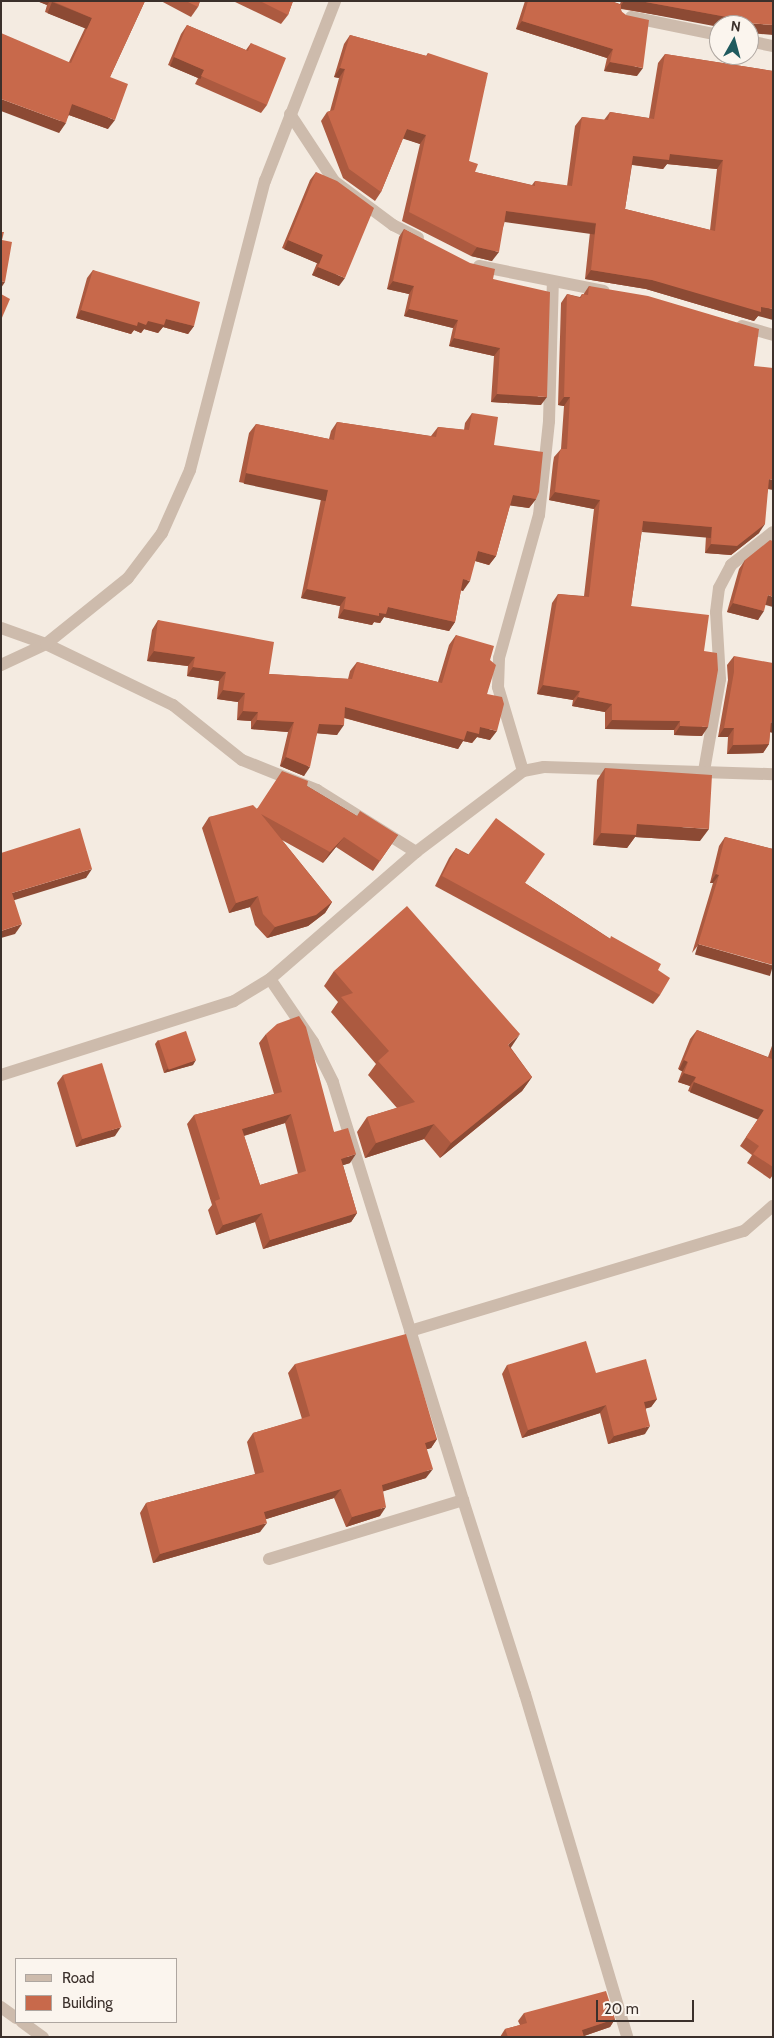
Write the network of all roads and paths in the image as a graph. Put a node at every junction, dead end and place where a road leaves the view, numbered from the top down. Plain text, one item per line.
1 (335, 1) edge
2 (622, 16) edge
3 (709, 33) edge
4 (759, 43) edge
5 (773, 46) edge
6 (290, 114) junction
7 (426, 242) edge
8 (468, 264) edge
9 (553, 282) junction
10 (617, 293) edge
11 (727, 322) edge
12 (773, 336) edge
13 (773, 532) edge
14 (1, 628) edge
15 (46, 644) junction
16 (1, 665) edge
17 (523, 771) junction
18 (704, 772) junction
19 (773, 774) edge
20 (416, 852) junction
21 (270, 979) junction
22 (1, 1075) edge
23 (773, 1206) edge
24 (410, 1331) junction
25 (463, 1500) junction
26 (269, 1559) dead end
27 (1, 2006) edge
28 (15, 2017) edge
29 (23, 2023) edge
30 (43, 2037) edge
31 (627, 2037) edge

1 - 6 street
2 - 3 street
4 - 5 street
6 - 7 street
6 - 15 street
8 - 9 street
9 - 10 street
9 - 17 street
11 - 12 street
13 - 18 street
14 - 15 street
15 - 16 street
15 - 20 street
17 - 18 street
17 - 20 street
18 - 19 street
20 - 21 street
21 - 22 street
21 - 24 street
23 - 24 street
24 - 25 street
25 - 26 street
25 - 31 street
27 - 28 street
29 - 30 street

